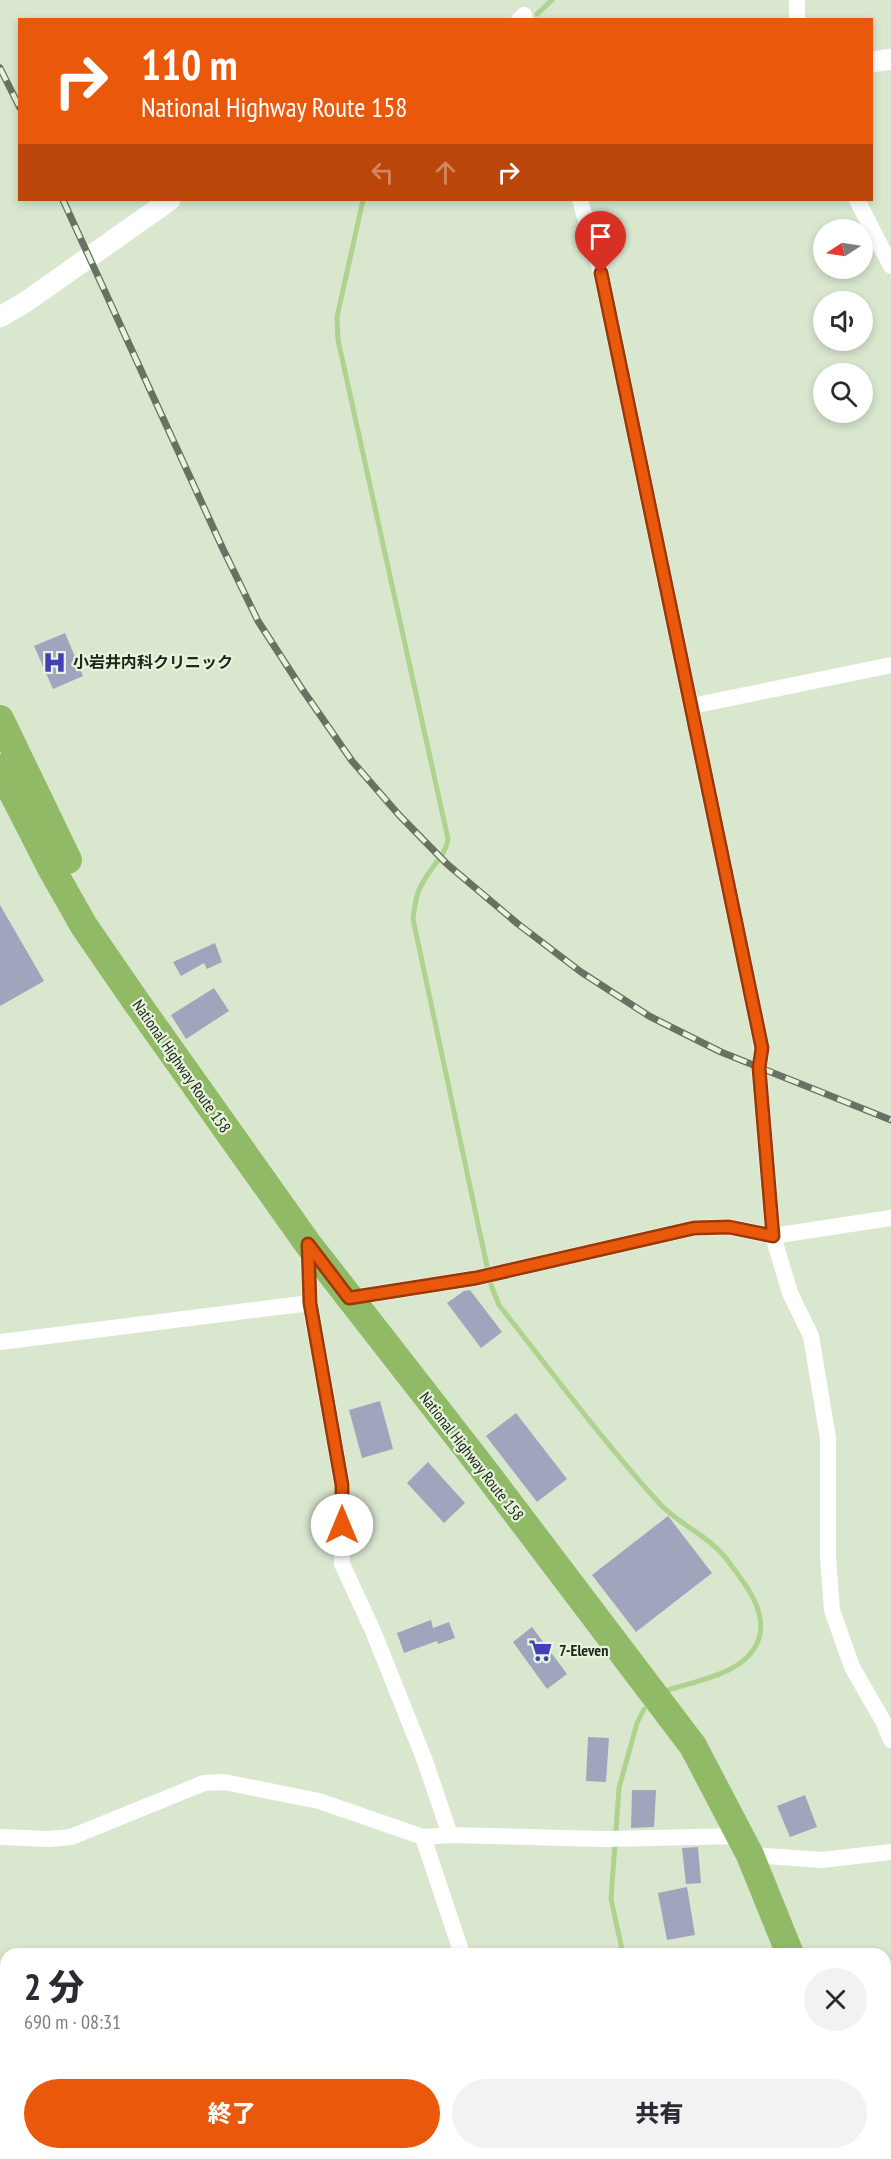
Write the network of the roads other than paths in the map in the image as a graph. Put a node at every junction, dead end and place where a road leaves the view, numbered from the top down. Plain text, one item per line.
1 (797, 0) edge
2 (797, 18) edge
3 (891, 59) edge
4 (873, 62) edge
5 (169, 201) edge
6 (580, 201) edge
7 (858, 201) edge
8 (891, 266) edge
9 (0, 317) edge
10 (891, 665) edge
11 (692, 706) junction
12 (0, 719) edge
13 (0, 768) edge
14 (120, 977) junction
15 (891, 1218) edge
16 (773, 1236) junction
17 (308, 1244) junction
18 (349, 1298) junction
19 (310, 1303) junction
20 (0, 1342) edge
21 (891, 1740) edge
22 (450, 1834) junction
23 (0, 1837) edge
24 (423, 1837) junction
25 (745, 1845) junction
26 (891, 1851) edge
27 (460, 1948) edge
28 (788, 1948) edge

1 - 2 street
3 - 4 street
5 - 9 street
6 - 11 street
7 - 8 street
10 - 11 street
11 - 16 street
12 - 14 highway, National Highway Route 158
13 - 14 highway, National Highway Route 158
14 - 17 highway, National Highway Route 158
15 - 16 street
16 - 18 street
16 - 21 street
17 - 18 highway, National Highway Route 158
17 - 19 street
18 - 25 highway, National Highway Route 158
19 - 20 street
19 - 22 street
22 - 24 street
22 - 25 street
23 - 24 street
24 - 27 street
25 - 26 street
25 - 28 highway, National Highway Route 158

